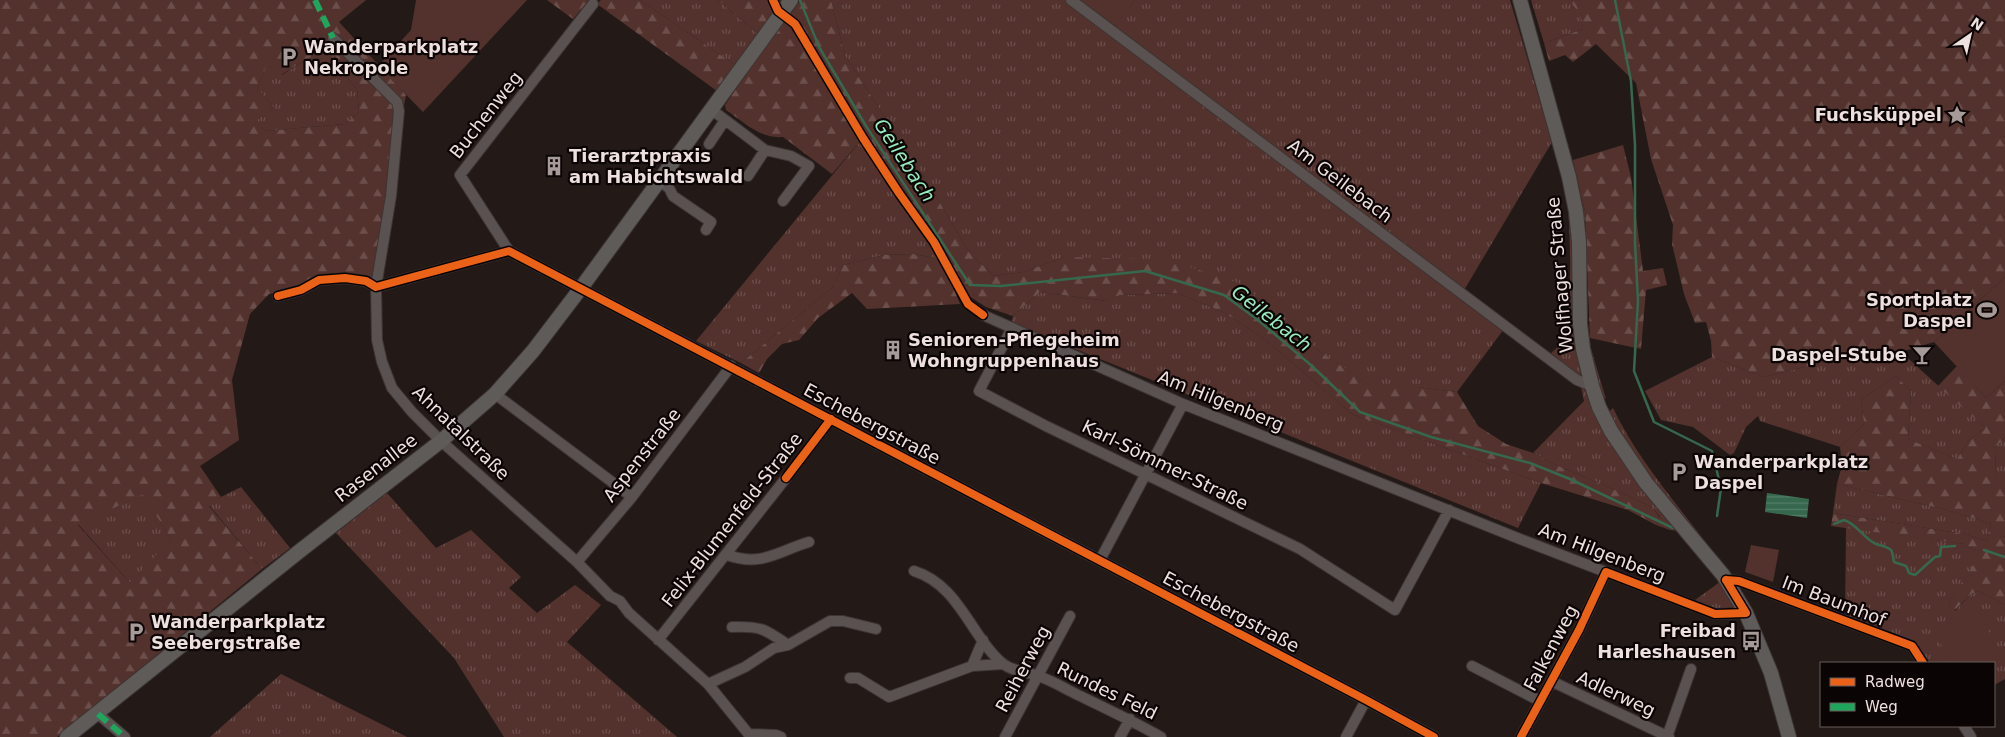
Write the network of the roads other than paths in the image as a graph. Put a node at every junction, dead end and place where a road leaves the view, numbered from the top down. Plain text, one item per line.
1 (791, 0) edge
2 (1071, 0) edge
3 (1520, 0) edge
4 (593, 4) dead end
5 (333, 38) dead end
6 (712, 110) junction
7 (725, 120) junction
8 (709, 144) dead end
9 (765, 150) junction
10 (748, 176) dead end
11 (659, 181) junction
12 (782, 202) dead end
13 (706, 230) dead end
14 (509, 251) junction
15 (376, 286) junction
16 (581, 288) junction
17 (278, 296) dead end
18 (983, 315) dead end
19 (1012, 328) junction
20 (731, 366) junction
21 (1592, 386) junction
22 (494, 394) junction
23 (1182, 404) junction
24 (441, 441) junction
25 (1146, 474) junction
26 (786, 478) dead end
27 (632, 497) junction
28 (1450, 510) junction
29 (809, 542) dead end
30 (727, 555) junction
31 (1100, 560) junction
32 (577, 562) junction
33 (914, 571) dead end
34 (1606, 572) junction
35 (1726, 580) junction
36 (1746, 613) junction
37 (1070, 616) dead end
38 (732, 627) dead end
39 (876, 629) dead end
40 (658, 640) junction
41 (983, 640) junction
42 (788, 646) junction
43 (1922, 662) edge
44 (1003, 664) junction
45 (972, 666) junction
46 (1472, 666) dead end
47 (1691, 669) dead end
48 (1037, 675) junction
49 (850, 678) dead end
50 (1551, 681) junction
51 (708, 684) junction
52 (1366, 700) junction
53 (1540, 701) junction
54 (98, 714) junction
55 (1130, 719) junction
56 (750, 735) edge
57 (67, 737) edge
58 (125, 737) edge
59 (782, 737) edge
60 (1005, 737) edge
61 (1120, 737) edge
62 (1161, 737) edge
63 (1346, 737) edge
64 (1434, 737) edge
65 (1521, 737) edge
66 (1668, 737) edge
67 (1790, 737) edge

1 - 6 main road, Rasenallee
2 - 21 street, Am Geilebach
3 - 21 main road, Wolfhager Straße
4 - 14 street, Buchenweg
5 - 15 street, Ahnatalstraße
6 - 7 street
6 - 11 main road, Rasenallee
7 - 8 street
7 - 9 street
9 - 10 street
9 - 12 street
11 - 13 street
11 - 16 main road, Rasenallee
14 - 15 street
14 - 16 street, Eschebergstraße
15 - 17 street
15 - 24 street, Ahnatalstraße
16 - 20 street, Eschebergstraße
16 - 22 main road, Rasenallee
18 - 19 street, Am Hilgenberg
19 - 23 street, Am Hilgenberg
19 - 25 street, Karl-Sömmer-Straße
20 - 27 street, Aspenstraße
20 - 31 street, Eschebergstraße
21 - 35 main road, Wolfhager Straße
22 - 24 main road, Rasenallee
22 - 27 street
23 - 25 street
23 - 28 street, Am Hilgenberg
24 - 32 street, Ahnatalstraße
24 - 54 main road, Rasenallee
25 - 28 street, Karl-Sömmer-Straße
25 - 31 street
26 - 30 street, Felix-Blumenfeld-Straße
27 - 32 street, Aspenstraße
28 - 34 street, Am Hilgenberg
29 - 30 street
30 - 40 street, Felix-Blumenfeld-Straße
31 - 52 street, Eschebergstraße
32 - 40 street, Ahnatalstraße
33 - 41 street
34 - 36 street, Am Hilgenberg
34 - 50 street, Falkenweg
35 - 36 main road, Wolfhager Straße
35 - 43 street, Im Baumhof
36 - 67 main road, Wolfhager Straße
37 - 48 street, Reiherweg
38 - 42 street
39 - 42 street
40 - 51 street, Ahnatalstraße
41 - 44 street
41 - 45 street
42 - 51 street
44 - 45 street
44 - 48 street, Rundes Feld
45 - 49 street
46 - 53 street
47 - 66 street, Adlerweg
48 - 55 street, Rundes Feld
48 - 60 street, Reiherweg
50 - 53 street, Falkenweg
50 - 66 street, Adlerweg
51 - 56 street, Ahnatalstraße
52 - 63 street
52 - 64 street, Eschebergstraße
53 - 65 street, Falkenweg
54 - 57 main road, Rasenallee
54 - 58 street
55 - 61 street
55 - 62 street, Rundes Feld
56 - 59 street

